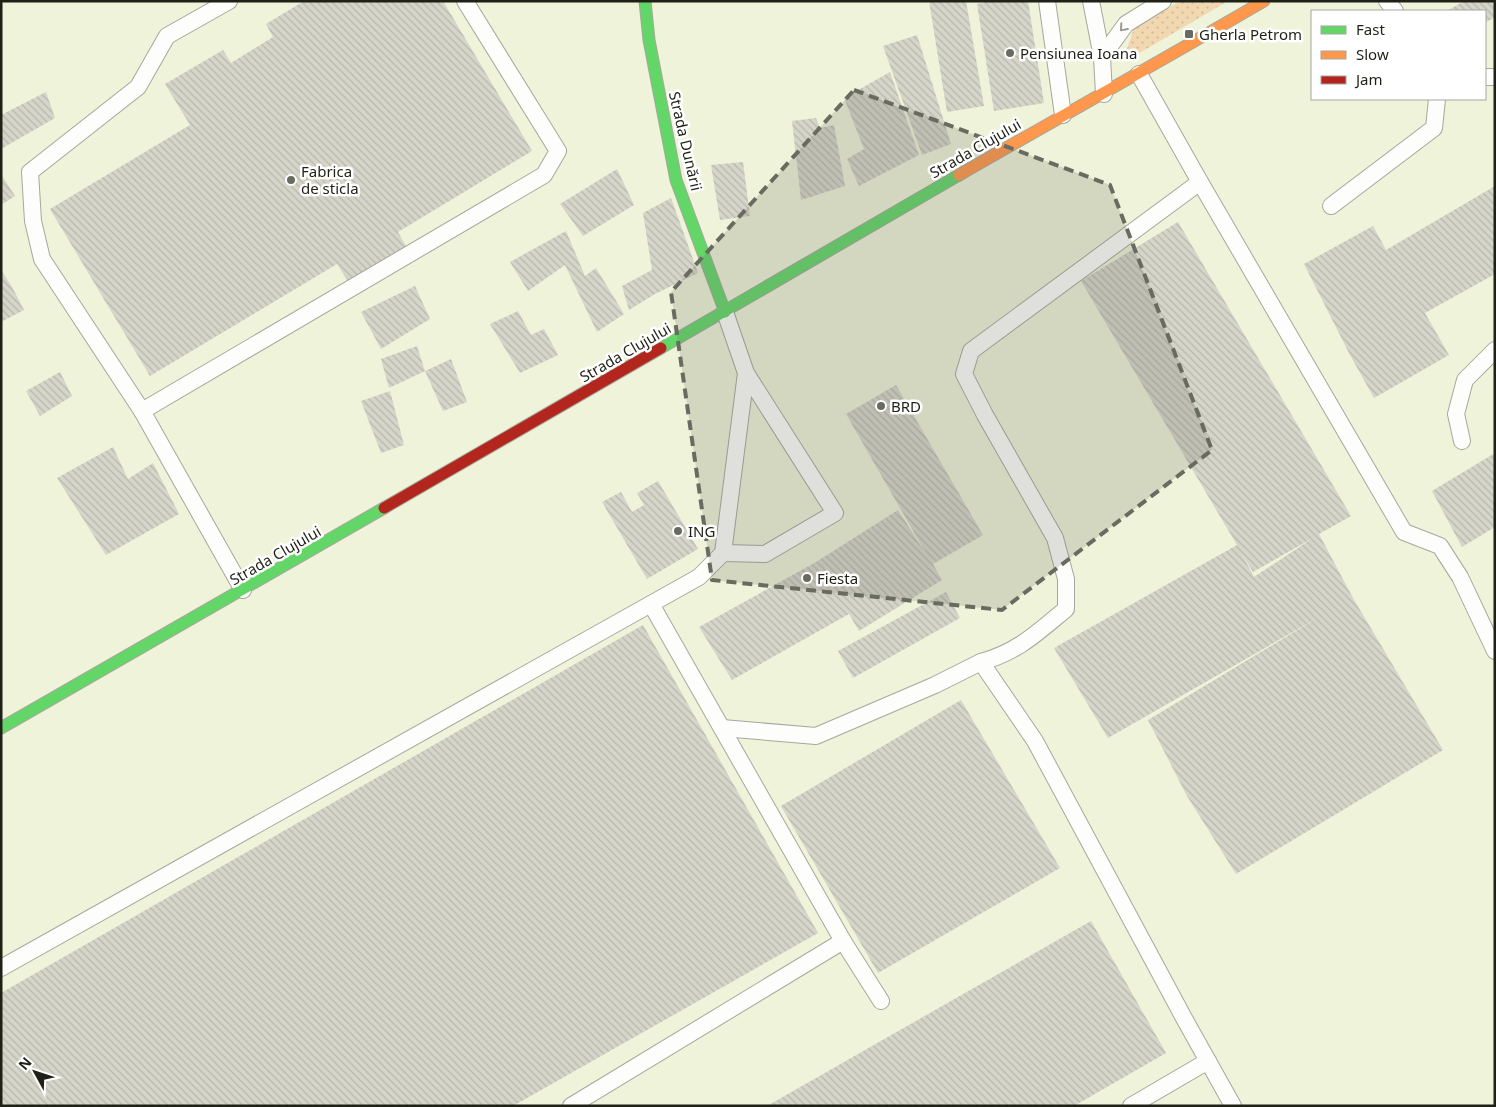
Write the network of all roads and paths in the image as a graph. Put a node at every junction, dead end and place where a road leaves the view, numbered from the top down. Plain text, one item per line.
1 (229, 1) edge
2 (465, 1) edge
3 (645, 1) edge
4 (1047, 1) edge
5 (1091, 1) edge
6 (1164, 1) edge
7 (1264, 1) edge
8 (1102, 57) junction
9 (1139, 74) junction
10 (1104, 94) junction
11 (1437, 100) edge
12 (1063, 115) junction
13 (1200, 182) junction
14 (1331, 206) dead end
15 (725, 312) junction
16 (1495, 350) edge
17 (746, 373) junction
18 (142, 411) junction
19 (1462, 441) dead end
20 (723, 553) junction
21 (243, 590) junction
22 (651, 604) junction
23 (1495, 651) edge
24 (981, 662) junction
25 (1, 728) edge
26 (722, 728) junction
27 (843, 941) junction
28 (1, 968) edge
29 (881, 1001) dead end
30 (1208, 1061) junction
31 (571, 1106) edge
32 (1131, 1106) edge
33 (1233, 1106) edge

1 - 18 lane
2 - 18 lane
3 - 15 main road, Strada Dunării
4 - 12 lane
5 - 8 lane
6 -> 8 lane
7 - 9 main road, Strada Clujului
8 - 10 lane
9 - 10 main road, Strada Clujului
9 - 13 lane
10 - 12 main road, Strada Clujului
11 - 14 lane
12 - 15 main road, Strada Clujului
13 - 23 lane
13 - 24 lane
15 - 17 lane
15 - 21 main road, Strada Clujului
16 - 19 lane
17 - 20 lane
17 - 20 lane
18 - 21 lane
20 - 22 lane
21 - 25 main road, Strada Clujului
22 - 26 lane
22 - 28 lane
24 - 26 lane
24 - 30 lane
26 - 27 lane
27 - 29 lane
27 - 31 lane
30 - 32 lane
30 - 33 lane

